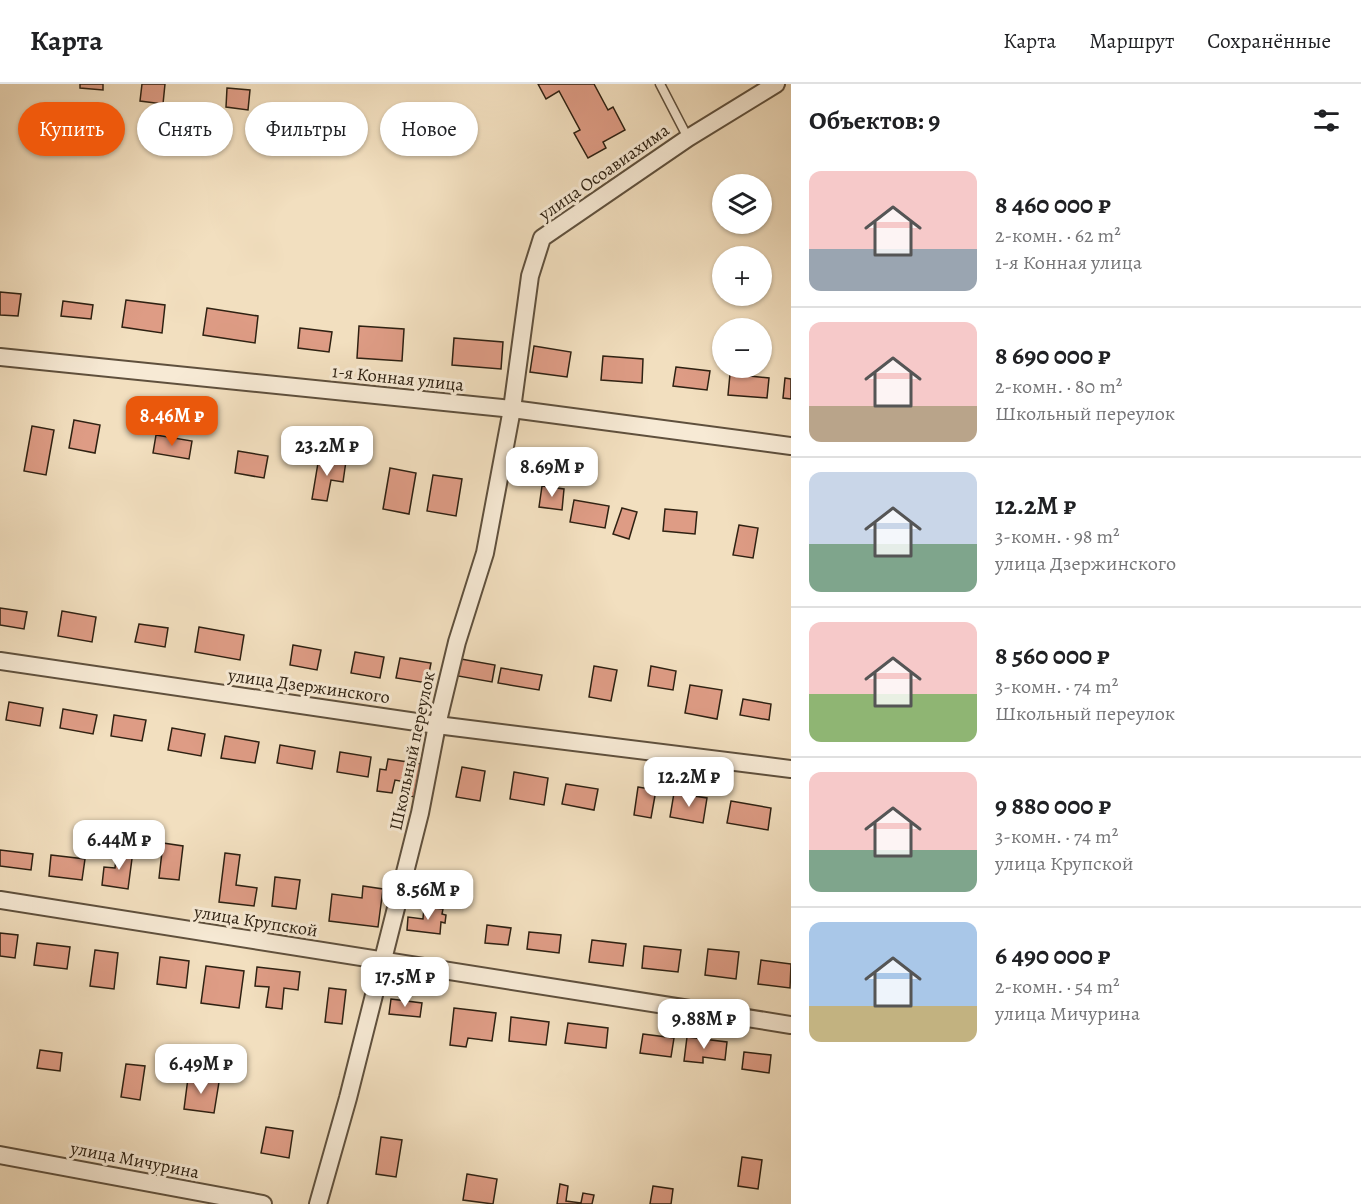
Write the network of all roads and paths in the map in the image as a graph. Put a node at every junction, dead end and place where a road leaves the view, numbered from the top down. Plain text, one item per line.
1 (660, 84) edge
2 (776, 84) edge
3 (688, 138) junction
4 (0, 357) edge
5 (512, 409) junction
6 (791, 446) edge
7 (0, 661) edge
8 (437, 724) junction
9 (791, 769) edge
10 (0, 900) edge
11 (382, 961) junction
12 (791, 1025) edge
13 (0, 1155) edge
14 (263, 1204) edge
15 (318, 1204) edge

1 - 3 lane
2 - 3 street, улица Осоавиахима
3 - 5 street, улица Осоавиахима
4 - 5 street, 1-я Конная улица
5 - 6 street, 1-я Конная улица
5 - 8 street, Школьный переулок
7 - 8 street, улица Дзержинского
8 - 9 street, улица Дзержинского
8 - 11 street, Школьный переулок
10 - 11 street, улица Крупской
11 - 12 street, улица Крупской
11 - 15 street, Школьный переулок
13 - 14 street, улица Мичурина

